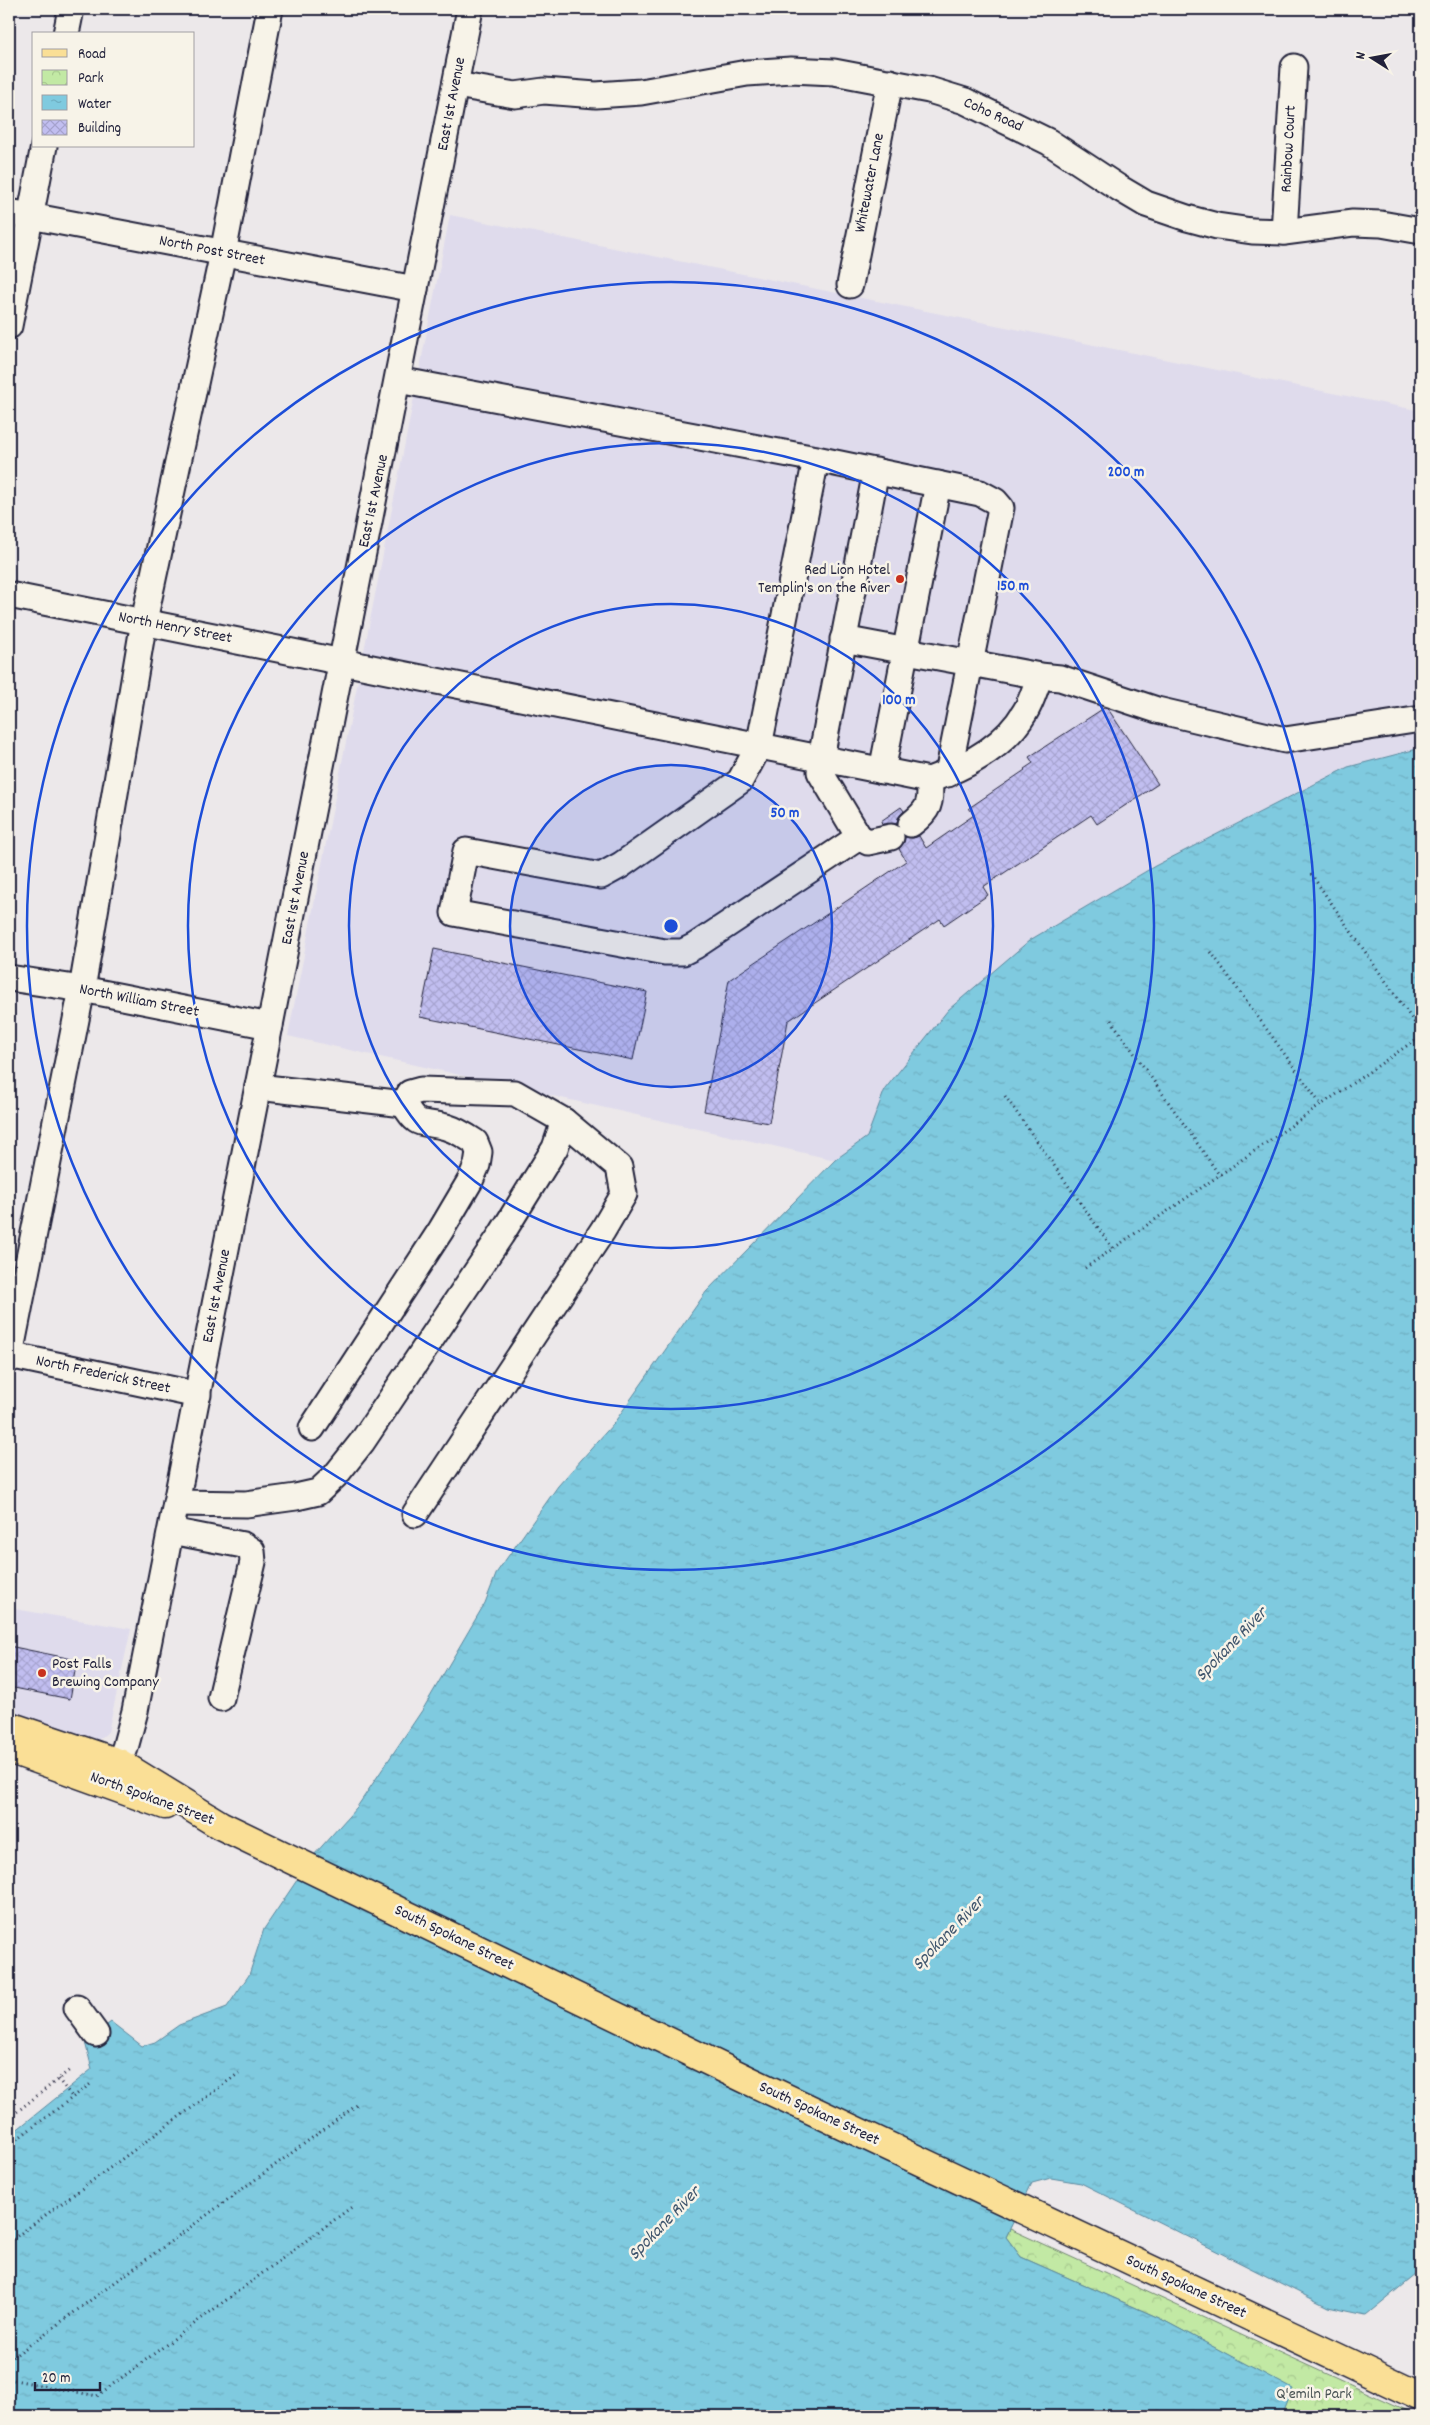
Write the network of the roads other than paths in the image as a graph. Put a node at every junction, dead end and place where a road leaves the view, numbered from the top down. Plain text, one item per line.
1 (71, 9) edge
2 (270, 9) edge
3 (470, 9) edge
4 (66, 32) edge
5 (1294, 67) dead end
6 (458, 77) junction
7 (890, 82) junction
8 (43, 148) edge
9 (20, 215) edge
10 (1421, 231) edge
11 (1284, 232) junction
12 (223, 253) junction
13 (850, 285) dead end
14 (416, 289) junction
15 (9, 326) edge
16 (398, 380) junction
17 (816, 459) junction
18 (876, 471) junction
19 (938, 484) junction
20 (9, 594) edge
21 (144, 621) junction
22 (843, 639) junction
23 (905, 651) junction
24 (341, 662) junction
25 (970, 663) junction
26 (1040, 676) junction
27 (1421, 719) edge
28 (760, 746) junction
29 (821, 758) junction
30 (882, 771) junction
31 (939, 777) junction
32 (859, 837) junction
33 (9, 978) edge
34 (82, 990) junction
35 (270, 1026) junction
36 (258, 1087) junction
37 (404, 1104) junction
38 (564, 1121) junction
39 (9, 1356) edge
40 (198, 1395) junction
41 (312, 1428) dead end
42 (176, 1503) junction
43 (415, 1514) dead end
44 (171, 1530) junction
45 (221, 1698) dead end
46 (9, 1726) edge
47 (9, 1749) edge
48 (115, 1774) junction
49 (220, 1825) joint
50 (77, 2008) dead end
51 (96, 2034) dead end
52 (1421, 2397) edge

1 - 4 street
2 - 12 street
3 - 6 street, East 1st Avenue
5 - 11 street, Rainbow Court
6 - 7 street, Coho Road
6 - 14 street, East 1st Avenue
7 - 11 street, Coho Road
7 - 13 street, Whitewater Lane
8 - 9 street
9 - 12 street, North Post Street
9 - 15 street
10 - 11 street, Coho Road
12 - 14 street, North Post Street
12 - 21 street
14 - 16 street, East 1st Avenue
16 - 17 street
16 - 24 street, East 1st Avenue
17 - 18 street
17 - 28 street
18 - 19 street
18 - 22 street
19 - 23 street
19 - 25 street
20 - 21 street, North Henry Street
21 - 24 street, North Henry Street
21 - 34 street
22 - 23 street
22 - 29 street
23 - 25 street
23 - 30 street
24 - 28 street, North Henry Street
24 - 35 street, East 1st Avenue
25 - 26 street
25 - 31 street
26 - 27 street
26 - 31 street
28 - 29 street, North Henry Street
28 - 32 street
29 - 30 street, North Henry Street
29 - 32 street
30 - 31 street, North Henry Street
31 - 32 street
33 - 34 street, North William Street
34 - 35 street, North William Street
34 - 39 street
35 - 36 street, East 1st Avenue
36 - 37 street
36 - 40 street, East 1st Avenue
37 - 38 street
37 - 41 street
38 - 42 street
38 - 43 street
39 - 40 street, North Frederick Street
40 - 42 street, East 1st Avenue
42 - 44 street, East 1st Avenue
44 - 45 street
44 - 48 street, East 1st Avenue
46 - 48 main road, North Spokane Street
47 - 48 main road, North Spokane Street
48 - 49 main road, North Spokane Street
49 - 52 main road, South Spokane Street
50 - 51 street

